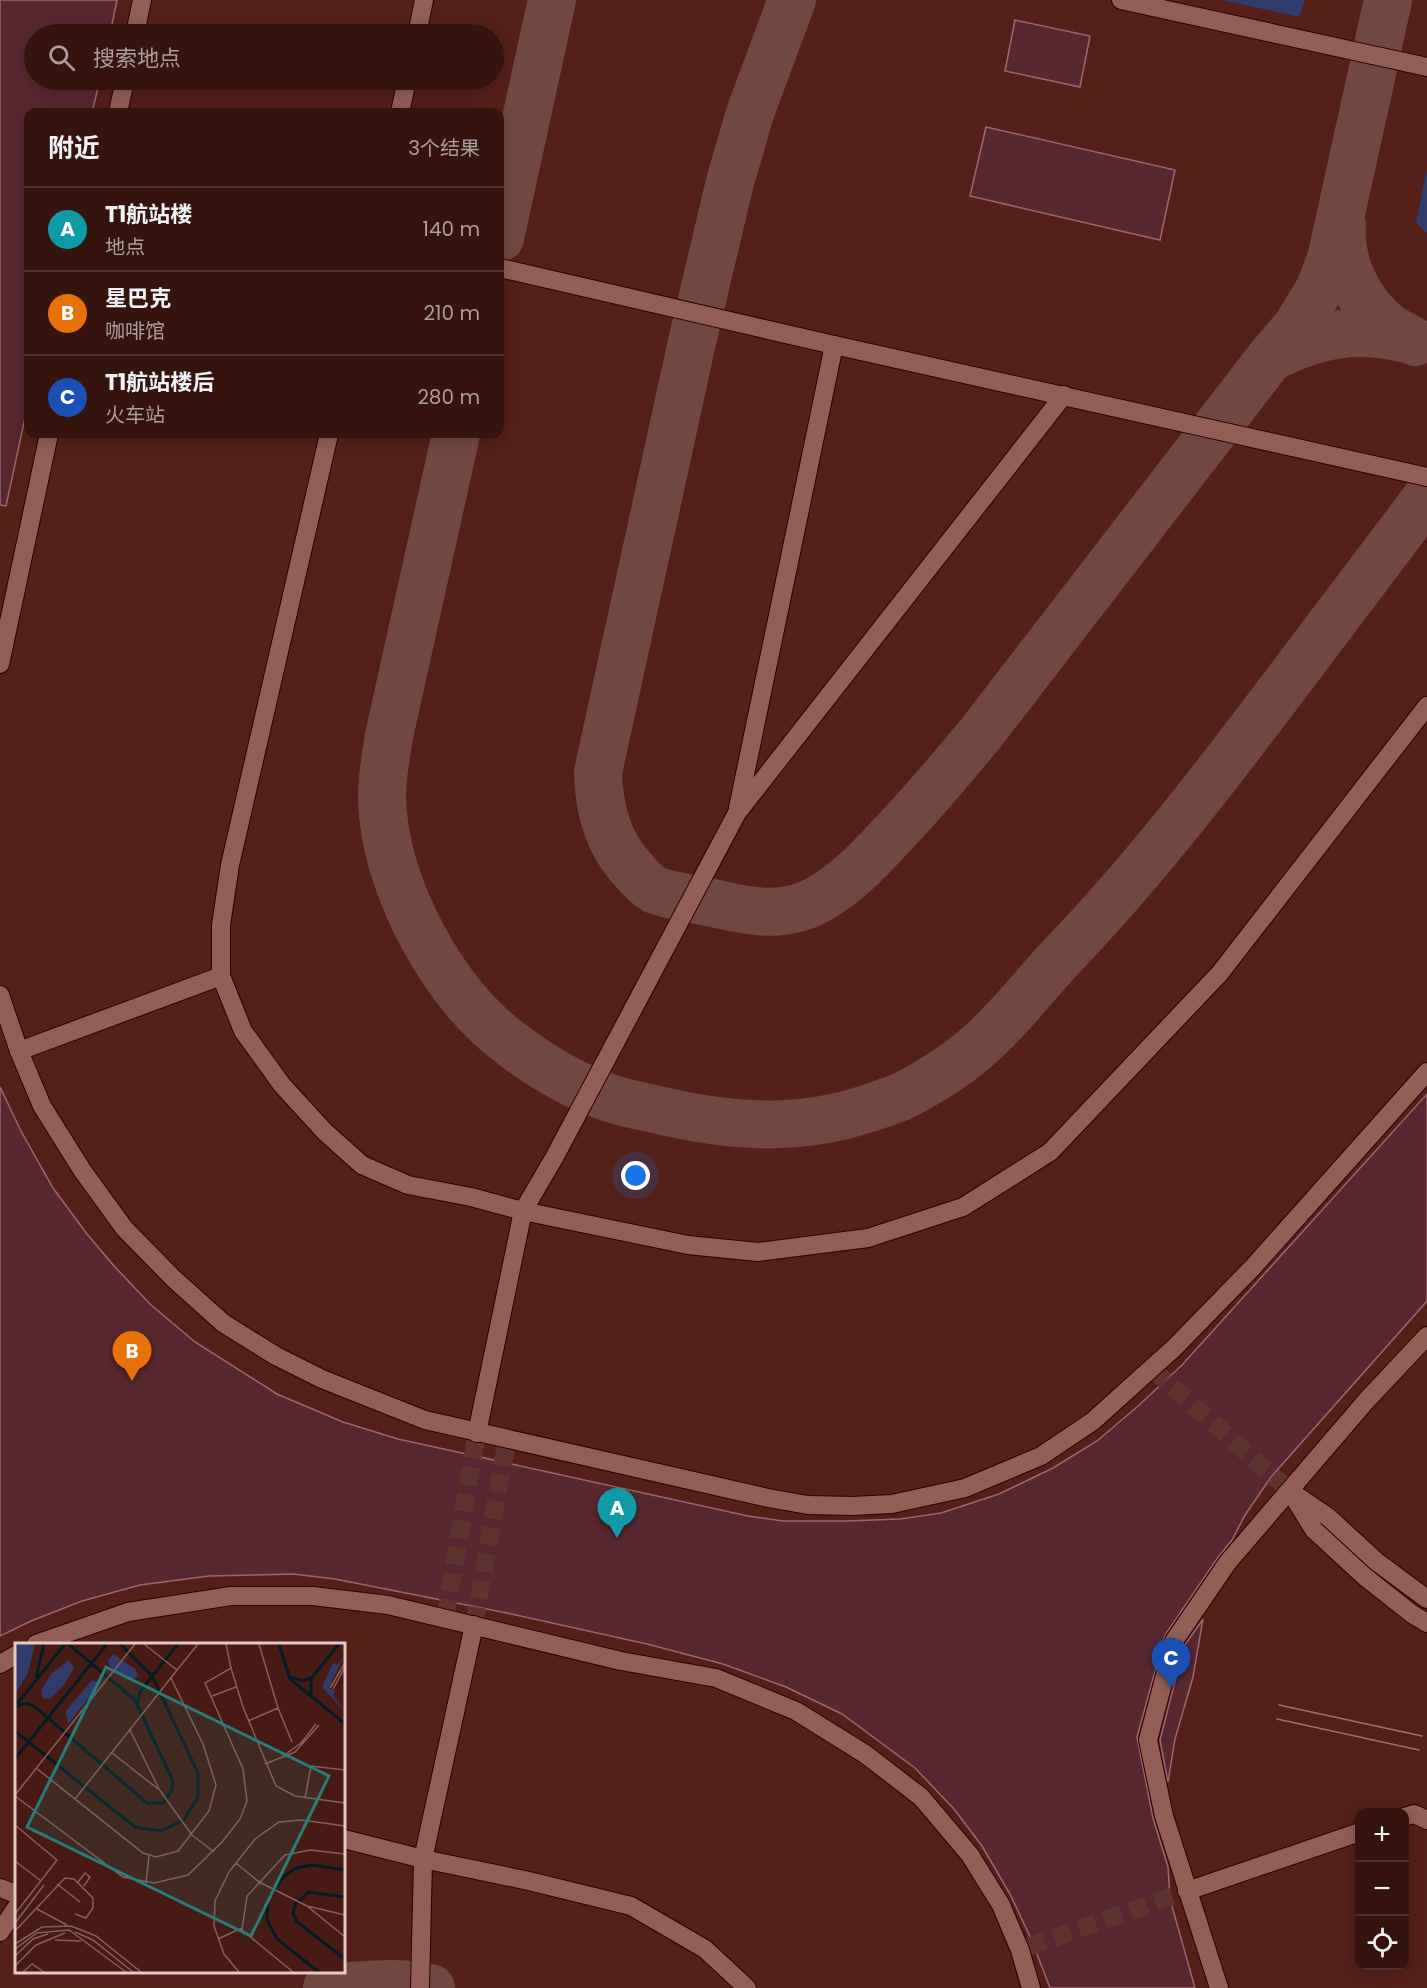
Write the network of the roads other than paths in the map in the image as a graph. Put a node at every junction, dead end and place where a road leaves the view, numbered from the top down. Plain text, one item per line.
1 (142, 0) edge
2 (424, 0) edge
3 (1121, 0) edge
4 (137, 24) edge
5 (419, 24) edge
6 (1427, 67) edge
7 (123, 90) edge
8 (405, 90) edge
9 (119, 108) edge
10 (401, 108) edge
11 (504, 269) edge
12 (834, 345) junction
13 (1064, 395) junction
14 (48, 438) edge
15 (327, 438) edge
16 (1427, 477) edge
17 (0, 664) edge
18 (1427, 706) edge
19 (737, 813) junction
20 (220, 976) junction
21 (0, 995) edge
22 (19, 1052) junction
23 (1427, 1072) edge
24 (523, 1211) junction
25 (1427, 1336) edge
26 (477, 1433) junction
27 (1290, 1491) junction
28 (1427, 1599) edge
29 (1427, 1623) edge
30 (474, 1625) junction
31 (39, 1643) edge
32 (15, 1656) edge
33 (0, 1664) edge
34 (1409, 1816) edge
35 (1427, 1820) edge
36 (1355, 1833) edge
37 (345, 1839) edge
38 (423, 1859) junction
39 (0, 1888) edge
40 (1187, 1891) junction
41 (15, 1894) edge
42 (0, 1903) edge
43 (15, 1910) edge
44 (0, 1913) edge
45 (0, 1932) edge
46 (420, 1988) edge
47 (747, 1988) edge
48 (1031, 1988) edge
49 (1219, 1988) edge

1 - 4 lane
2 - 5 lane
3 - 6 lane
7 - 9 lane
8 - 10 lane
11 - 12 lane
12 - 13 lane
12 - 19 lane
13 - 16 lane
13 - 19 lane
14 - 17 lane
15 - 20 lane
18 - 24 lane
19 - 24 lane
20 - 22 lane
20 - 24 lane
21 - 22 lane
22 - 26 lane
23 - 26 lane
24 - 26 lane
25 - 27 lane
27 - 28 lane
27 - 29 lane
27 - 40 lane
30 - 31 lane
30 - 38 lane
30 - 48 lane
32 - 33 lane
34 - 35 lane
36 - 40 lane
37 - 38 lane
38 - 46 lane
38 - 47 lane
39 - 41 lane
40 - 49 lane
42 - 44 lane
43 - 45 lane

